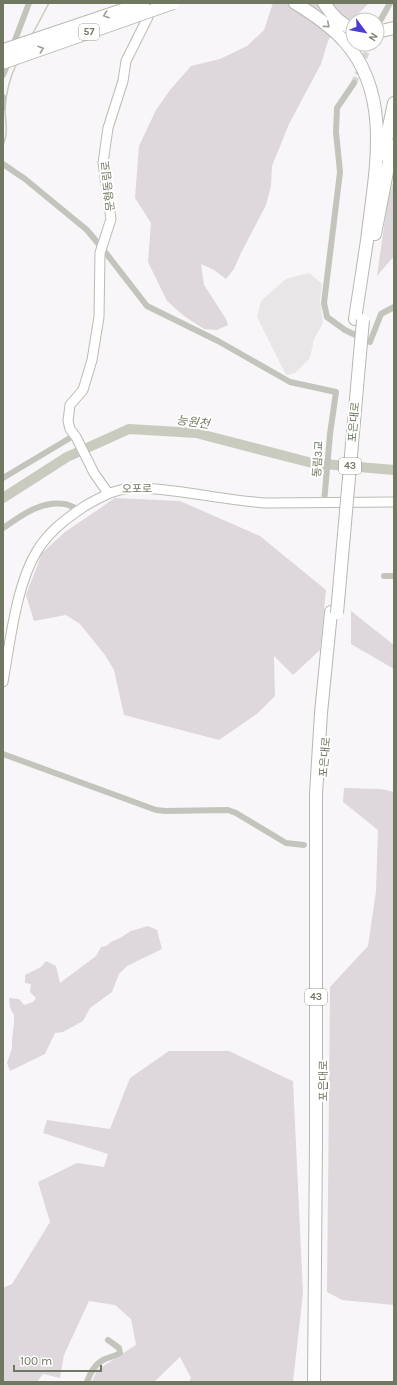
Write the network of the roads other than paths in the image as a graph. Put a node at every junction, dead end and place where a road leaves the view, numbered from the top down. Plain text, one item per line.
1 (28, 3) edge
2 (142, 3) edge
3 (148, 3) edge
4 (173, 3) edge
5 (295, 3) edge
6 (324, 3) edge
7 (390, 3) edge
8 (385, 13) edge
9 (345, 25) edge
10 (4, 56) edge
11 (3, 75) edge
12 (354, 83) tunnel mouth
13 (3, 97) edge
14 (394, 103) edge
15 (3, 108) edge
16 (394, 136) edge
17 (394, 144) edge
18 (388, 161) junction
19 (3, 164) edge
20 (367, 241) junction
21 (102, 248) junction
22 (394, 307) edge
23 (359, 320) junction
24 (76, 436) junction
25 (3, 478) edge
26 (108, 493) junction
27 (394, 502) edge
28 (324, 503) junction
29 (79, 510) junction
30 (3, 528) edge
31 (384, 576) dead end
32 (394, 576) edge
33 (334, 612) junction
34 (3, 682) edge
35 (3, 754) edge
36 (304, 845) dead end
37 (108, 1340) dead end
38 (87, 1382) edge
39 (314, 1382) edge
40 (320, 1382) edge

1 - 11 street
2 -> 10 highway, 57, bridge
3 - 21 street, 문형동림로
10 -> 4 highway, 57, bridge
5 -> 20 highway
6 - 9 highway
7 - 8 street
12 - 22 street
13 - 15 street
14 - 20 highway, 43
16 - 18 highway, 43
17 - 18 highway
18 - 23 highway, 43
19 - 21 street
20 - 23 highway, 43
21 - 24 street, 문형동림로
21 - 28 street, 동림3교
23 - 33 highway, 43
24 - 25 street
24 - 26 street, 문형동림로
26 - 28 street, 오포로
26 - 29 street, 오포로
27 - 28 street, 오포로
29 - 30 street
29 - 34 street, 오포로
31 - 32 street
33 - 39 highway, 포은대로 / 43
33 - 40 highway, 포은대로 / 43
35 - 36 street
37 - 38 street

